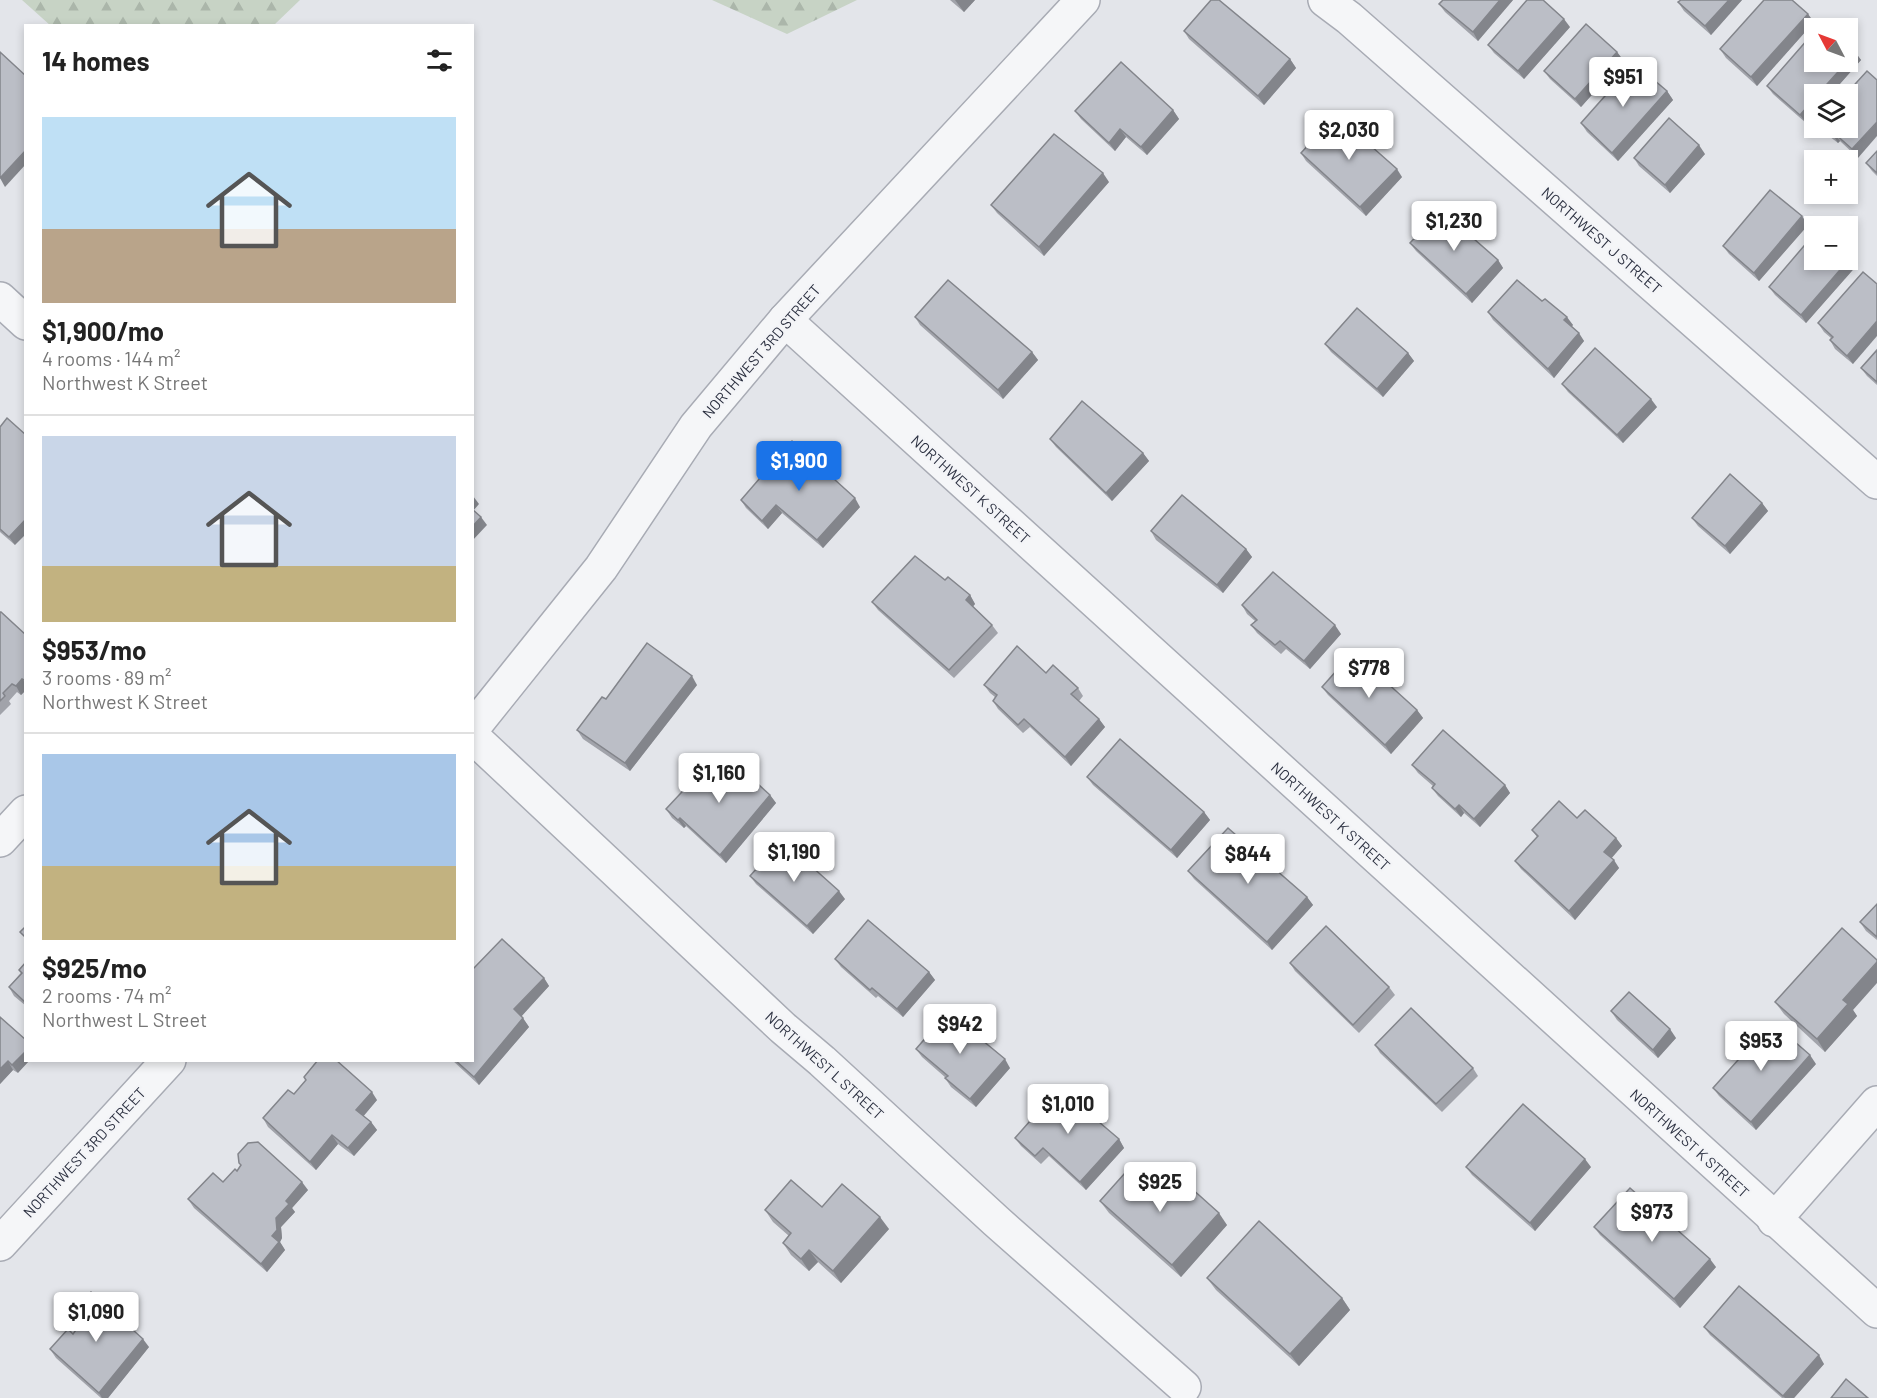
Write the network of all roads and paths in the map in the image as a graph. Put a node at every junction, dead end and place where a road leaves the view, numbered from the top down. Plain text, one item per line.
1 (1083, 0) edge
2 (1325, 0) edge
3 (0, 299) edge
4 (785, 320) junction
5 (24, 321) edge
6 (1877, 482) edge
7 (474, 727) edge
8 (474, 738) edge
9 (24, 814) edge
10 (0, 840) edge
11 (167, 1062) edge
12 (1877, 1103) edge
13 (1774, 1220) junction
14 (0, 1244) edge
15 (1877, 1311) edge
16 (1184, 1387) dead end

1 - 4 street, NORTHWEST 3RD STREET
2 - 6 street, NORTHWEST J STREET
3 - 5 street
4 - 7 street, NORTHWEST 3RD STREET
4 - 13 street, NORTHWEST K STREET
8 - 16 street, NORTHWEST L STREET
9 - 10 street
11 - 14 street, NORTHWEST 3RD STREET
12 - 13 street
13 - 15 street, NORTHWEST K STREET

